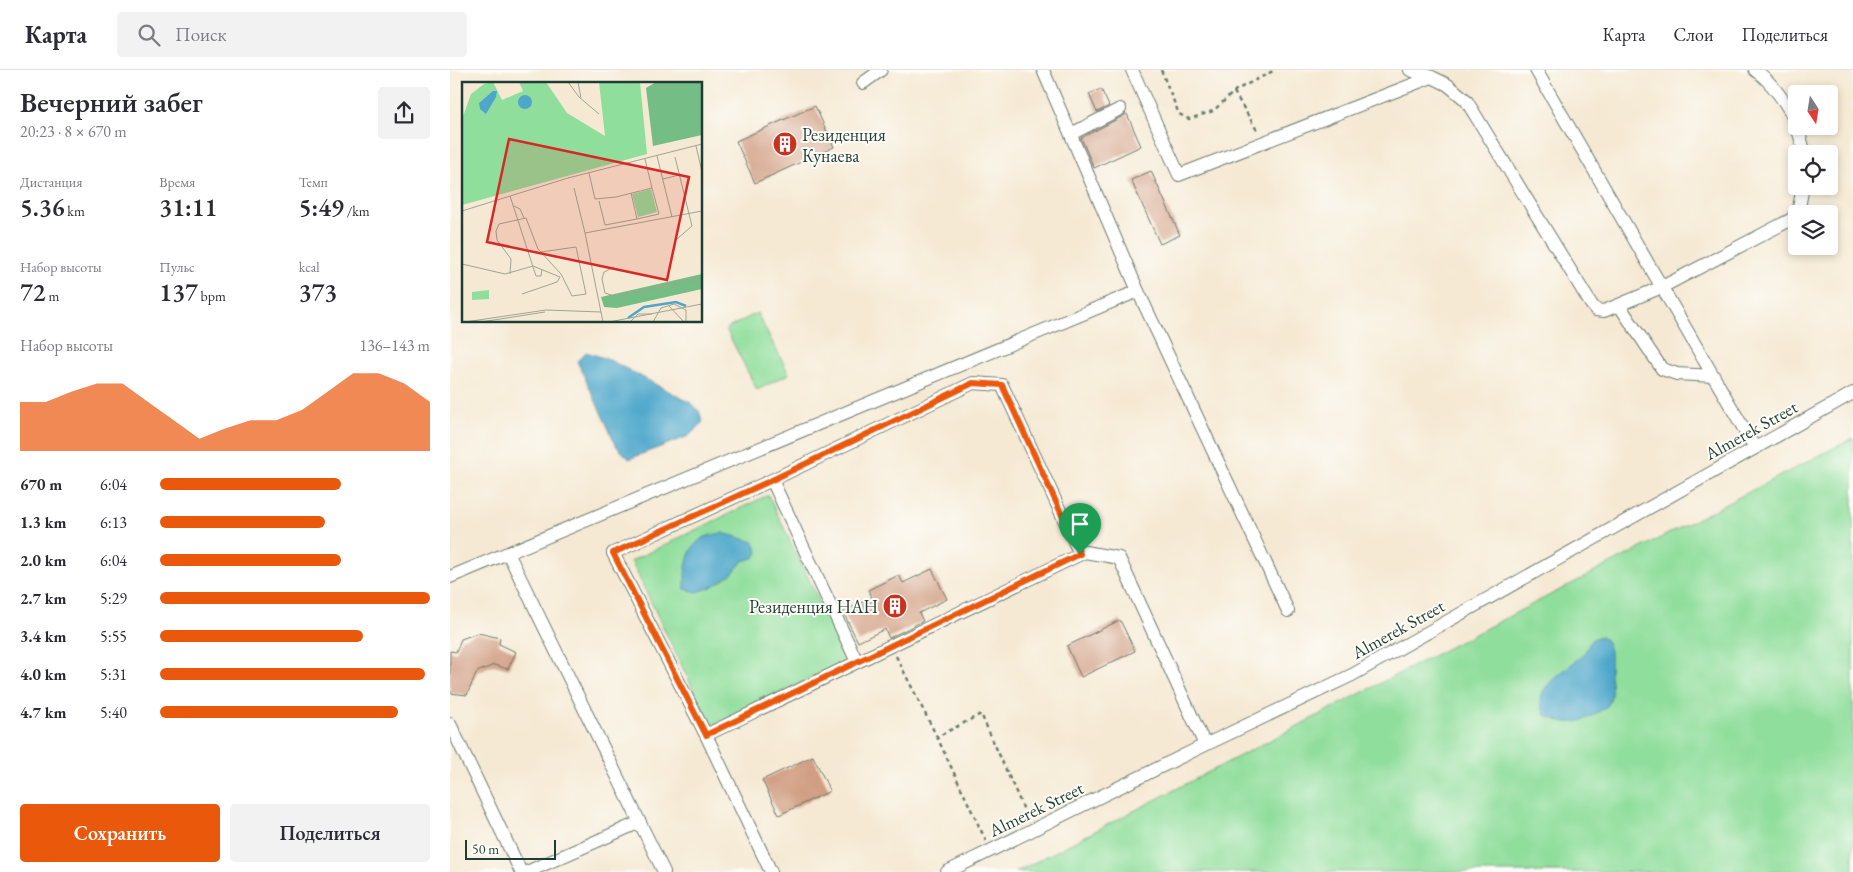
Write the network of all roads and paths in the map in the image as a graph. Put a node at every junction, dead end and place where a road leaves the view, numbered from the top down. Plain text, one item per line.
1 (881, 70) edge
2 (1043, 70) edge
3 (1132, 70) edge
4 (1161, 70) edge
5 (1275, 70) edge
6 (1410, 70) edge
7 (1536, 70) edge
8 (1755, 70) edge
9 (1432, 77) junction
10 (863, 83) dead end
11 (1234, 92) junction
12 (1788, 108) edge
13 (1120, 110) dead end
14 (1070, 134) junction
15 (1264, 142) junction
16 (1801, 195) edge
17 (1662, 287) junction
18 (1138, 291) junction
19 (1619, 305) junction
20 (1714, 376) junction
21 (1853, 393) edge
22 (1755, 448) junction
23 (772, 480) junction
24 (508, 553) junction
25 (1080, 554) junction
26 (450, 577) edge
27 (1288, 611) dead end
28 (891, 645) junction
29 (857, 662) junction
30 (450, 724) edge
31 (706, 735) junction
32 (936, 737) junction
33 (1205, 745) junction
34 (640, 822) junction
35 (1033, 830) junction
36 (990, 851) junction
37 (521, 872) edge
38 (527, 872) edge
39 (664, 872) edge
40 (771, 872) edge
41 (947, 872) edge

1 - 10 street
2 - 14 street
3 - 15 street
4 - 11 path
5 - 11 path
6 - 9 street
7 - 17 street
8 - 12 street
9 - 15 street
9 - 19 street
11 - 15 path
13 - 14 street
14 - 18 street
16 - 17 street
17 - 19 street
17 - 20 street
18 - 24 street
18 - 27 street
19 - 20 street
20 - 22 street
21 - 22 street, Almerek Street
22 - 33 street, Almerek Street
23 - 25 street
23 - 29 street
23 - 31 street
24 - 26 street
24 - 34 street
25 - 28 street
25 - 33 street
28 - 29 street
28 - 32 path
29 - 31 street
30 - 37 street
31 - 40 street
32 - 35 path
32 - 36 path
33 - 35 street, Almerek Street
34 - 38 street
34 - 39 street
35 - 36 street, Almerek Street
36 - 41 street, Almerek Street

